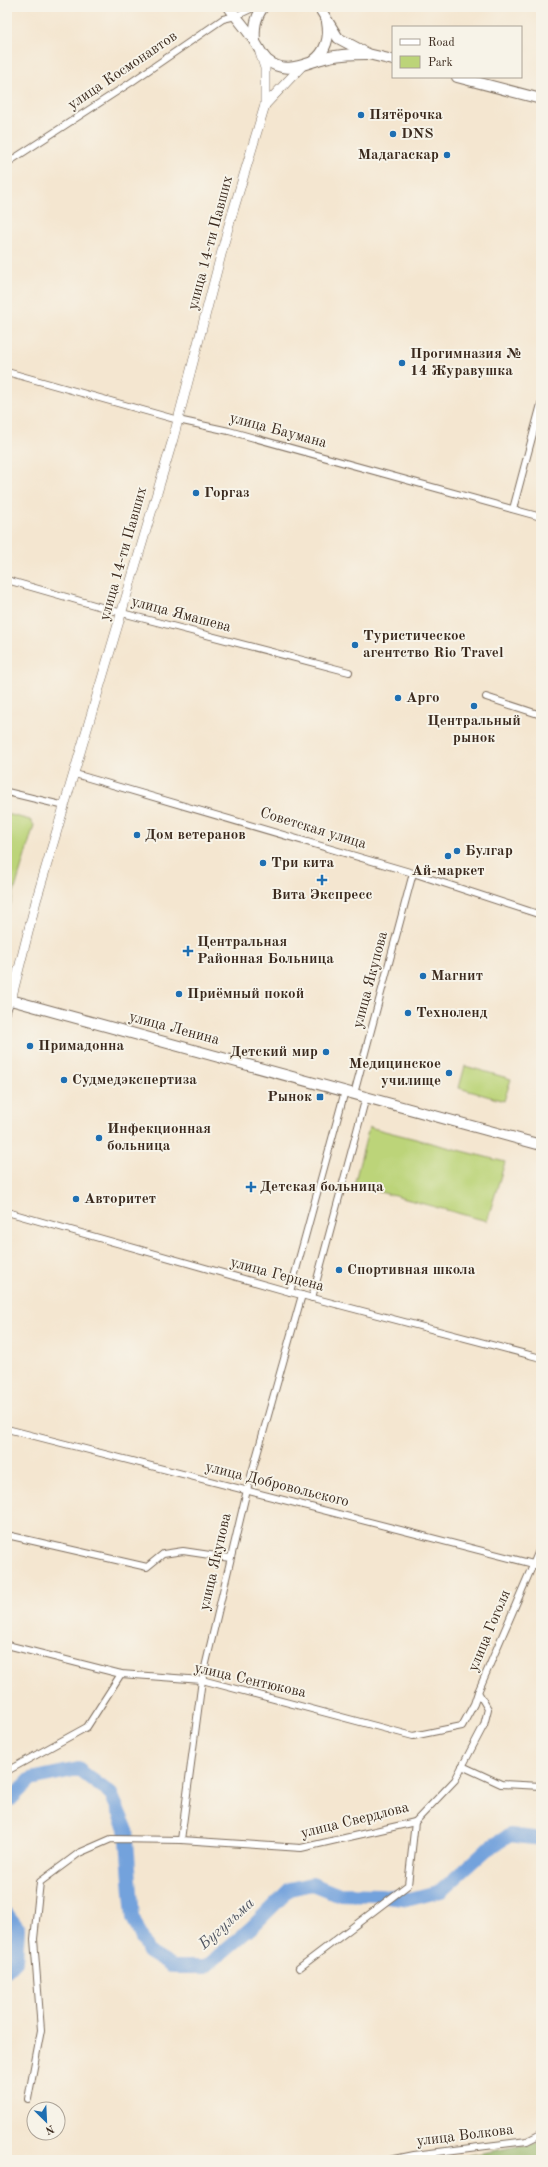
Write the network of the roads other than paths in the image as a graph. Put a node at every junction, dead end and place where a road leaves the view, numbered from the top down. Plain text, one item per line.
1 (229, 7) edge
2 (255, 7) edge
3 (263, 7) edge
4 (319, 7) edge
5 (236, 16) junction
6 (327, 20) junction
7 (255, 42) junction
8 (260, 52) junction
9 (368, 54) junction
10 (392, 60) edge
11 (305, 66) junction
12 (461, 78) edge
13 (541, 99) edge
14 (264, 105) junction
15 (7, 163) edge
16 (7, 372) edge
17 (541, 404) edge
18 (178, 420) junction
19 (512, 509) junction
20 (541, 517) edge
21 (7, 580) edge
22 (122, 613) junction
23 (349, 672) dead end
24 (486, 697) dead end
25 (541, 715) edge
26 (75, 774) junction
27 (7, 792) edge
28 (65, 806) junction
29 (413, 873) junction
30 (541, 915) edge
31 (9, 999) edge
32 (7, 1011) edge
33 (350, 1092) junction
34 (366, 1097) junction
35 (541, 1145) edge
36 (7, 1212) edge
37 (290, 1292) junction
38 (302, 1295) junction
39 (312, 1298) junction
40 (541, 1358) edge
41 (7, 1429) edge
42 (247, 1490) junction
43 (7, 1535) edge
44 (541, 1546) edge
45 (230, 1558) junction
46 (533, 1564) junction
47 (541, 1566) edge
48 (7, 1645) edge
49 (121, 1674) junction
50 (202, 1680) junction
51 (478, 1692) junction
52 (462, 1726) joint
53 (462, 1766) junction
54 (7, 1771) edge
55 (541, 1786) edge
56 (415, 1822) junction
57 (180, 1840) junction
58 (299, 1968) dead end
59 (28, 2099) dead end
60 (541, 2134) edge
61 (390, 2160) edge

1 - 5 main road
2 - 5 street, улица Космонавтов
3 - 7 main road
4 - 6 main road
5 - 7 main road
5 - 15 street, улица Космонавтов
6 - 9 main road
6 - 11 main road
7 - 8 main road
8 - 11 main road
8 - 14 street, улица 14-ти Павших
9 - 10 main road
9 - 11 main road
11 - 14 street
12 - 13 main road
14 - 18 street, улица 14-ти Павших
16 - 18 street, улица Баумана
17 - 19 street
18 - 19 street, улица Баумана
18 - 22 street, улица 14-ти Павших
19 - 20 street, улица Баумана
21 - 22 street, улица Ямашева
22 - 23 street, улица Ямашева
22 - 26 street, улица 14-ти Павших
24 - 25 street
26 - 28 street, улица 14-ти Павших
26 - 29 street, Советская улица
27 - 28 street
28 - 31 street, улица 14-ти Павших
29 - 30 street, Советская улица
29 - 33 street, улица Якупова
31 - 32 street, улица 14-ти Павших
31 - 33 main road, улица Ленина
33 - 34 main road, улица Ленина
33 - 37 street, улица Якупова
34 - 35 main road, улица Ленина
34 - 39 street
36 - 37 street, улица Герцена
37 - 38 street, улица Герцена
38 - 39 street, улица Герцена
38 - 42 street, улица Якупова
39 - 40 street, улица Герцена
41 - 42 street, улица Добровольского
42 - 45 street, улица Якупова
42 - 46 street, улица Добровольского
43 - 45 street
44 - 46 street, улица Гоголя
45 - 50 street, улица Якупова
46 - 47 street, улица Добровольского
46 - 51 street, улица Гоголя
48 - 49 street, улица Сентюкова
49 - 50 street, улица Сентюкова
49 - 54 street
50 - 52 street, улица Сентюкова
50 - 57 street, улица Якупова
51 - 52 street, улица Гоголя
51 - 53 street, улица Свердлова
53 - 55 street
53 - 56 street, улица Свердлова
56 - 57 street, улица Свердлова
56 - 58 street
57 - 59 street, улица Свердлова
60 - 61 street, улица Волкова

